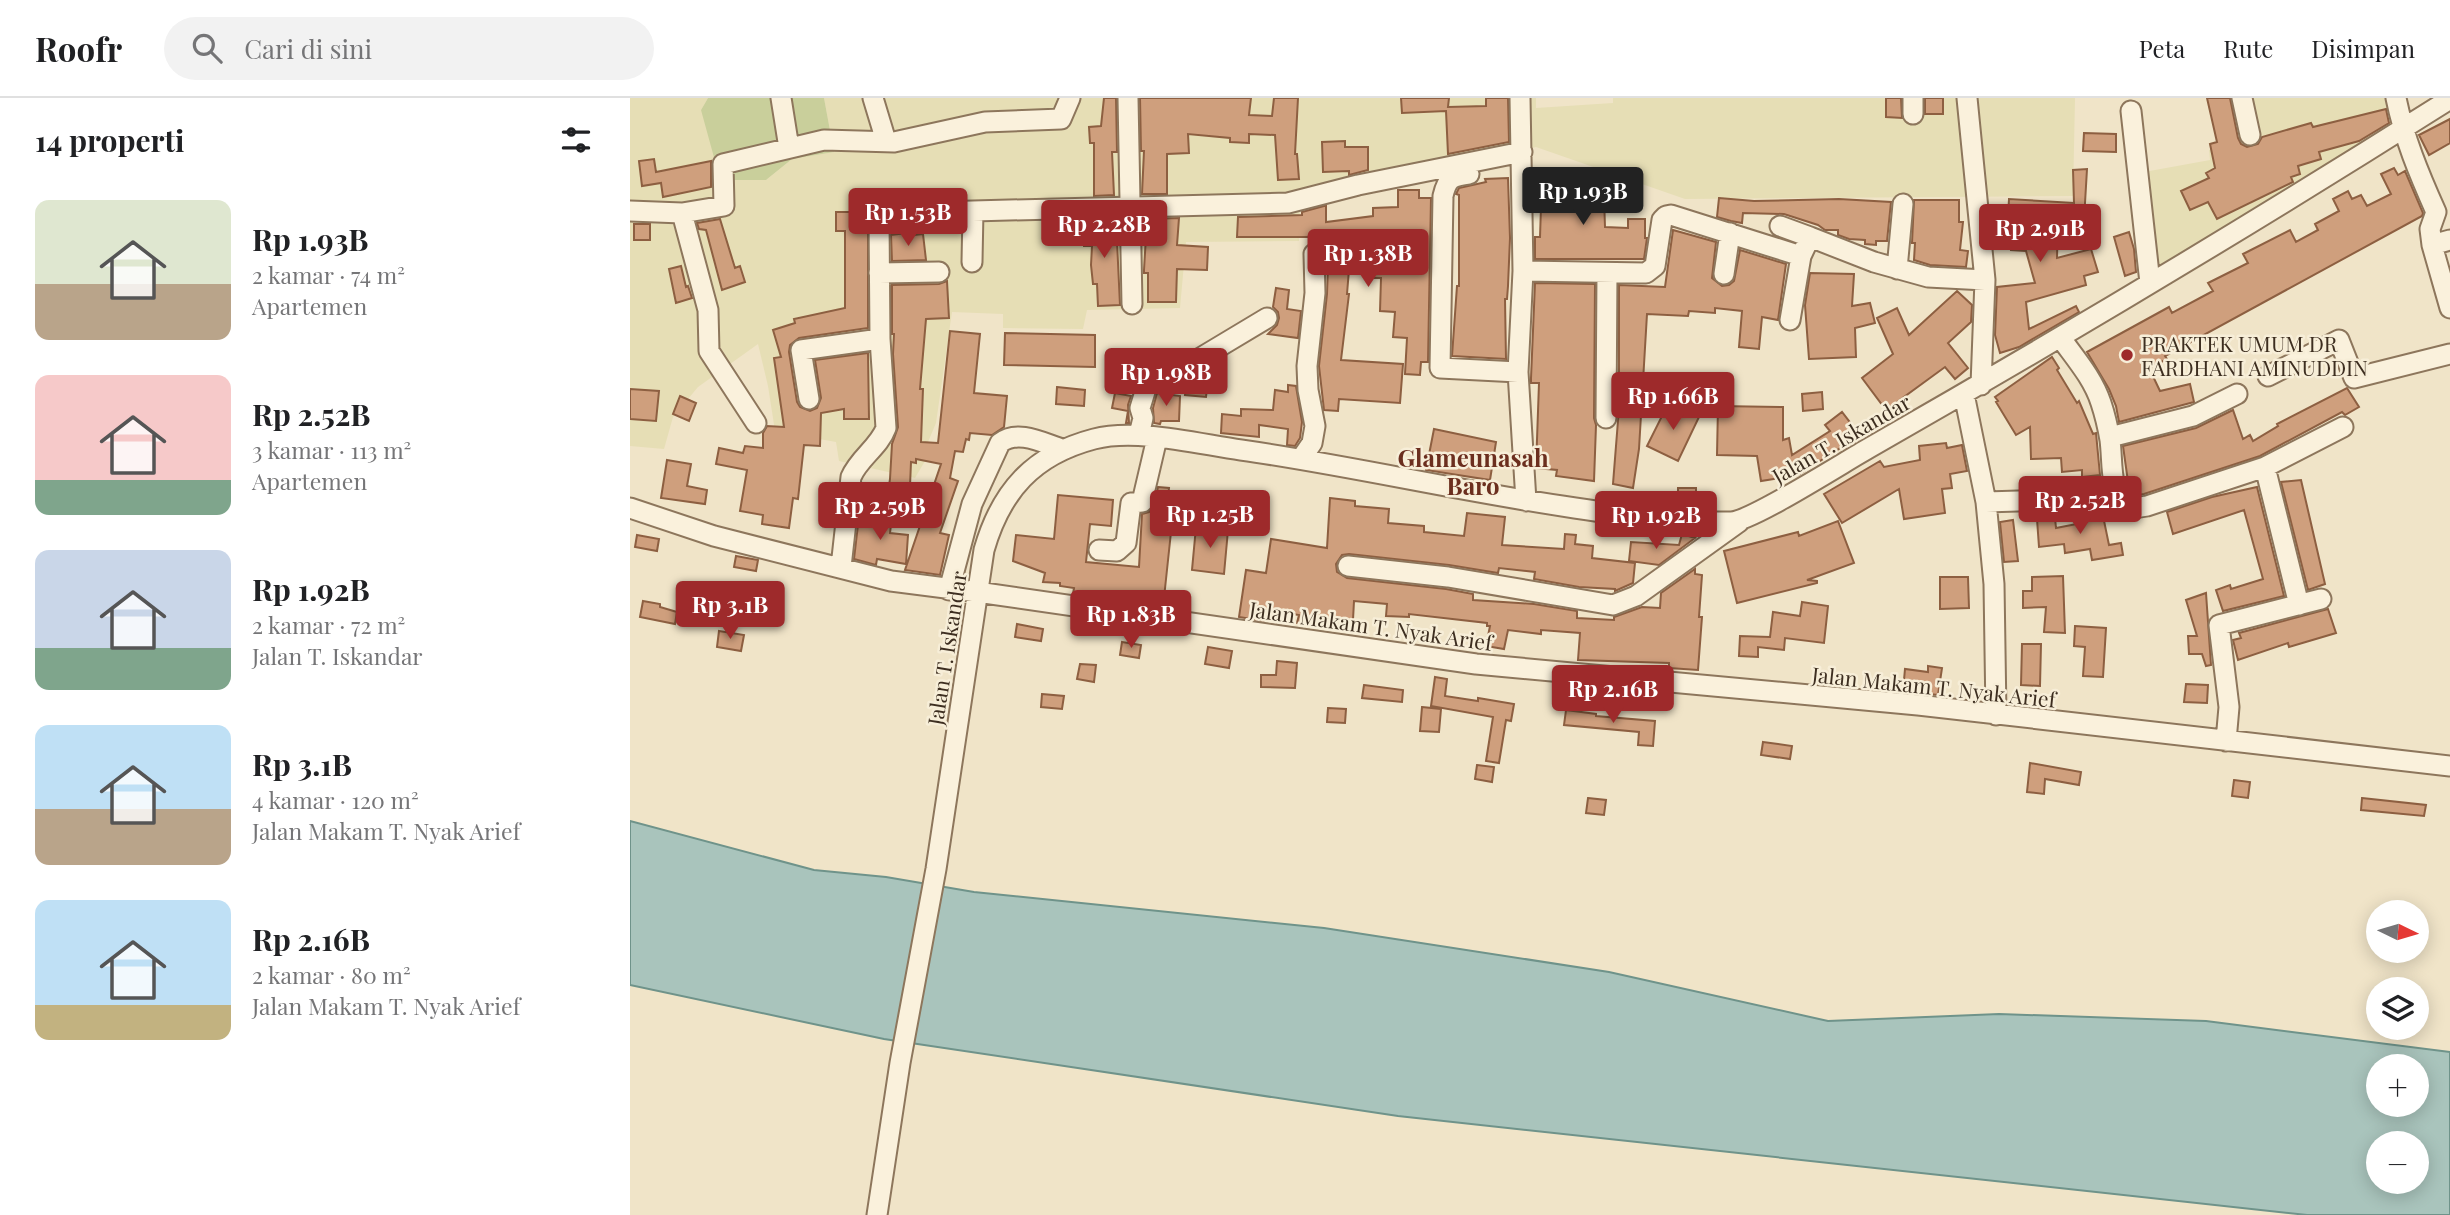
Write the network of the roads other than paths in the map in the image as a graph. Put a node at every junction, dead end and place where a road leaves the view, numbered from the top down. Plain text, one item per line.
1 (781, 98) edge
2 (873, 98) edge
3 (1070, 98) edge
4 (1128, 98) edge
5 (1520, 98) edge
6 (1967, 98) edge
7 (2242, 98) edge
8 (2396, 98) edge
9 (2450, 99) edge
10 (2131, 111) dead end
11 (2402, 130) junction
12 (2250, 135) dead end
13 (886, 141) junction
14 (789, 148) junction
15 (1522, 158) junction
16 (1903, 204) dead end
17 (1130, 208) junction
18 (630, 211) edge
19 (972, 211) junction
20 (934, 212) dead end
21 (682, 213) junction
22 (879, 219) dead end
23 (1780, 226) dead end
24 (1730, 233) junction
25 (1810, 237) junction
26 (2441, 243) edge
27 (1314, 254) dead end
28 (1801, 256) junction
29 (972, 262) dead end
30 (1897, 269) junction
31 (1523, 271) junction
32 (939, 272) dead end
33 (879, 273) junction
34 (1607, 273) junction
35 (1724, 274) dead end
36 (1985, 280) junction
37 (2150, 283) junction
38 (1132, 304) dead end
39 (2450, 308) edge
40 (1267, 318) dead end
41 (1790, 320) dead end
42 (2060, 337) junction
43 (880, 339) junction
44 (2450, 354) edge
45 (1518, 372) junction
46 (2269, 376) dead end
47 (1972, 389) junction
48 (2237, 394) dead end
49 (809, 398) dead end
50 (1606, 418) dead end
51 (756, 423) dead end
52 (2343, 427) dead end
53 (1148, 436) junction
54 (2109, 437) junction
55 (1062, 449) junction
56 (1301, 459) junction
57 (2265, 467) junction
58 (2118, 498) junction
59 (1525, 501) junction
60 (1986, 502) junction
61 (630, 508) edge
62 (1739, 522) junction
63 (1099, 550) dead end
64 (1348, 566) dead end
65 (841, 568) junction
66 (949, 590) junction
67 (977, 592) junction
68 (2322, 599) dead end
69 (2299, 605) junction
70 (1996, 715) junction
71 (2226, 741) junction
72 (2450, 766) edge
73 (877, 1215) edge

1 - 14 street
2 - 13 street
3 - 13 street
4 - 17 street
5 - 15 street
6 - 36 street
7 - 12 street
8 - 11 street
9 - 11 street, Jalan T. Iskandar
10 - 37 street
11 - 26 street
11 - 37 street, Jalan T. Iskandar
13 - 14 street
14 - 21 street
15 - 17 street
15 - 31 street
15 - 45 street
16 - 30 street
17 - 19 street
17 - 38 street
18 - 21 street
19 - 20 street
19 - 29 street
21 - 51 street
22 - 33 street
23 - 25 street
24 - 28 street
24 - 34 street
24 - 35 street
25 - 28 street
25 - 30 street
26 - 39 street
27 - 56 street
28 - 41 street
30 - 36 street
31 - 34 street
31 - 45 street
32 - 33 street
33 - 43 street
34 - 50 street
36 - 47 street
37 - 42 street, Jalan T. Iskandar
40 - 53 street
42 - 47 street, Jalan T. Iskandar
42 - 54 street
43 - 49 street
43 - 65 street
44 - 46 street
45 - 59 street
47 - 60 street
47 - 62 street, Jalan T. Iskandar
48 - 54 street
52 - 57 street
53 - 55 street, Jalan T. Iskandar
53 - 56 street, Jalan T. Iskandar
53 - 63 street
54 - 58 street
55 - 66 street
55 - 67 street, Jalan T. Iskandar
56 - 59 street, Jalan T. Iskandar
57 - 58 street
57 - 69 street
58 - 60 street
59 - 62 street, Jalan T. Iskandar
60 - 70 street
61 - 65 street, Jalan Makam T. Nyak Arief
62 - 64 street
65 - 66 street, Jalan Makam T. Nyak Arief
66 - 67 street, Jalan Makam T. Nyak Arief
67 - 70 street, Jalan Makam T. Nyak Arief
67 - 73 street, Jalan T. Iskandar
68 - 69 street
69 - 71 street
70 - 71 street, Jalan Makam T. Nyak Arief
71 - 72 street, Jalan Makam T. Nyak Arief

